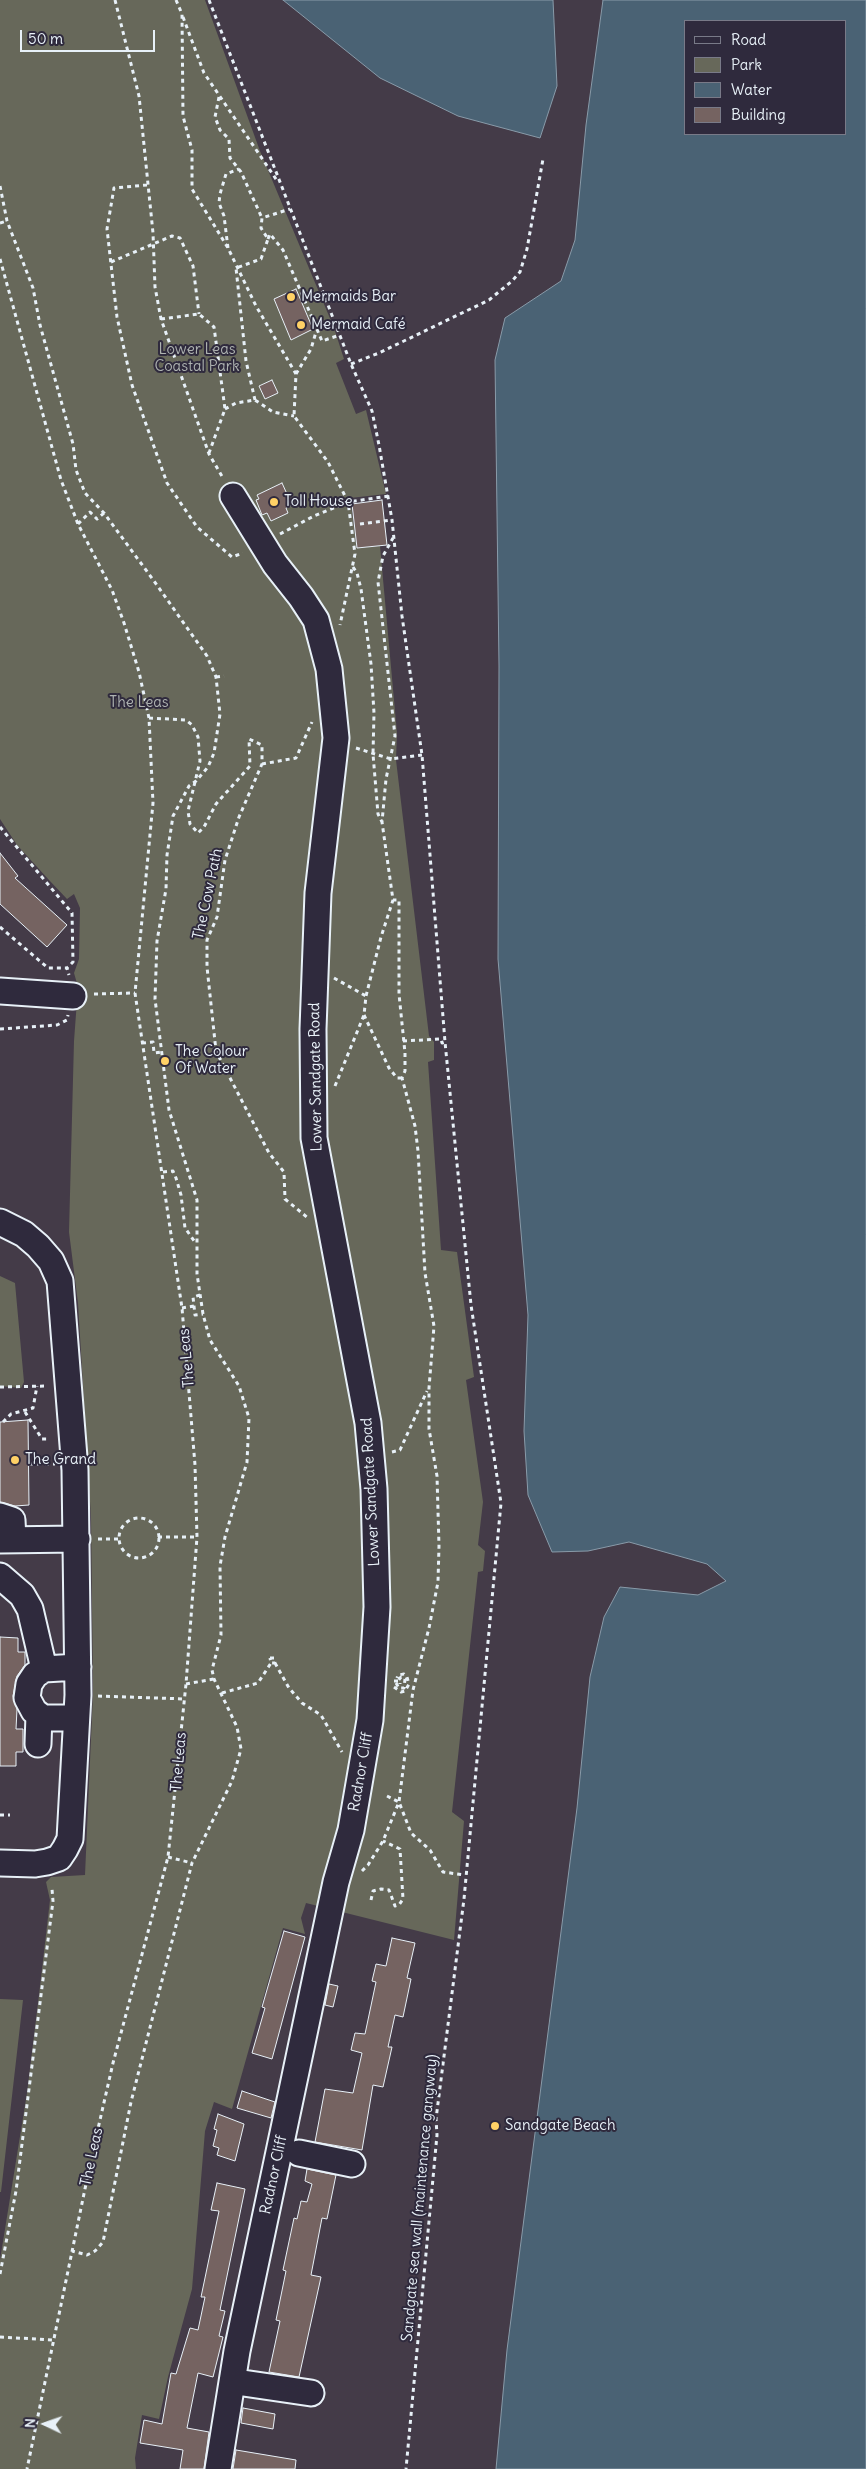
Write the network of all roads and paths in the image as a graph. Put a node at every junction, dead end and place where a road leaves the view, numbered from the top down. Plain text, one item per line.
1 (115, 0) edge
2 (176, 0) edge
3 (209, 0) edge
4 (182, 14) junction
5 (219, 97) junction
6 (543, 159) dead end
7 (239, 169) junction
8 (147, 185) junction
9 (0, 186) edge
10 (281, 186) junction
11 (290, 209) junction
12 (262, 218) junction
13 (7, 221) junction
14 (0, 223) edge
15 (268, 239) junction
16 (153, 245) junction
17 (228, 248) junction
18 (0, 259) edge
19 (111, 262) junction
20 (236, 268) junction
21 (199, 314) junction
22 (160, 318) junction
23 (316, 332) junction
24 (340, 335) junction
25 (351, 364) junction
26 (296, 374) junction
27 (255, 400) junction
28 (225, 410) junction
29 (294, 416) junction
30 (209, 454) junction
31 (233, 496) joint
32 (389, 496) junction
33 (348, 502) junction
34 (104, 513) junction
35 (392, 520) junction
36 (78, 524) junction
37 (360, 524) dead end
38 (394, 537) junction
39 (269, 554) junction
40 (353, 567) junction
41 (350, 579) dead end
42 (224, 676) dead end
43 (216, 677) junction
44 (149, 718) junction
45 (308, 734) dead end
46 (373, 754) junction
47 (422, 755) junction
48 (391, 758) junction
49 (262, 764) junction
50 (196, 781) junction
51 (382, 822) junction
52 (0, 827) edge
53 (393, 900) junction
54 (315, 967) junction
55 (67, 968) dead end
56 (0, 991) edge
57 (135, 993) junction
58 (73, 996) joint
59 (366, 996) junction
60 (364, 1015) junction
61 (403, 1041) junction
62 (445, 1042) junction
63 (142, 1043) junction
64 (161, 1052) junction
65 (402, 1078) junction
66 (332, 1094) dead end
67 (163, 1172) junction
68 (328, 1218) junction
69 (0, 1222) edge
70 (196, 1242) junction
71 (200, 1295) junction
72 (194, 1306) junction
73 (182, 1308) junction
74 (203, 1314) junction
75 (37, 1386) junction
76 (0, 1387) edge
77 (69, 1387) junction
78 (429, 1388) junction
79 (24, 1412) junction
80 (3, 1422) dead end
81 (48, 1439) dead end
82 (371, 1458) junction
83 (29, 1464) dead end
84 (56, 1464) dead end
85 (0, 1516) edge
86 (158, 1537) junction
87 (197, 1537) junction
88 (77, 1539) junction
89 (6, 1540) edge
90 (0, 1576) edge
91 (78, 1667) junction
92 (44, 1669) junction
93 (214, 1680) junction
94 (398, 1681) joint
95 (186, 1684) junction
96 (222, 1693) junction
97 (185, 1698) junction
98 (77, 1706) junction
99 (39, 1715) junction
100 (370, 1720) joint
101 (38, 1744) dead end
102 (360, 1772) junction
103 (387, 1796) dead end
104 (399, 1802) junction
105 (0, 1815) edge
106 (10, 1815) dead end
107 (382, 1841) junction
108 (168, 1857) junction
109 (0, 1863) edge
110 (192, 1863) junction
111 (465, 1875) junction
112 (336, 1879) junction
113 (52, 1889) dead end
114 (371, 1900) dead end
115 (299, 2153) dead end
116 (352, 2164) dead end
117 (72, 2251) junction
118 (0, 2274) edge
119 (0, 2337) edge
120 (53, 2340) junction
121 (243, 2383) dead end
122 (311, 2393) dead end
123 (27, 2469) edge
124 (218, 2469) edge
125 (406, 2469) edge

1 - 8 path
2 - 4 path
3 - 10 path
4 - 5 path
4 - 17 path
5 - 7 path
5 - 10 path
6 - 25 path
7 - 12 path
7 - 17 path
8 - 16 path
8 - 19 path
9 - 13 path
10 - 11 path, Sandgate sea wall (maintenance gangway)
11 - 12 path
11 - 24 path, Sandgate sea wall (maintenance gangway)
12 - 15 path
13 - 14 path
13 - 34 path
15 - 20 path
15 - 23 path
16 - 19 path
16 - 21 path
16 - 22 path
17 - 20 path
18 - 36 path, The Leas
19 - 39 path
20 - 26 path
20 - 27 path
21 - 22 path
21 - 28 path
22 - 30 path
23 - 24 path
23 - 26 path
24 - 25 path, Sandgate sea wall (maintenance gangway)
25 - 32 path, Sandgate sea wall (maintenance gangway)
26 - 29 path
27 - 28 path
27 - 29 path
28 - 30 path
29 - 33 path
30 - 31 path
31 - 39 street, Lower Sandgate Road
32 - 33 path
32 - 35 path, Sandgate sea wall (maintenance gangway)
33 - 39 path
33 - 40 path
34 - 36 path
34 - 43 path
35 - 37 path
35 - 38 path, Sandgate sea wall (maintenance gangway)
36 - 44 path, The Leas
38 - 47 path, Sandgate sea wall (maintenance gangway)
38 - 48 path
39 - 54 street, Lower Sandgate Road
40 - 41 path
40 - 46 path
42 - 43 path
43 - 50 path
44 - 50 path
44 - 57 path, The Leas
45 - 49 path
46 - 48 path
46 - 51 path
47 - 48 path
47 - 62 path, Sandgate sea wall (maintenance gangway)
48 - 51 path
49 - 50 path, The Cow Path
49 - 68 path, The Cow Path
50 - 64 path
51 - 53 path
52 - 55 path
53 - 59 path
53 - 61 path
54 - 59 path
54 - 68 street, Lower Sandgate Road
56 - 58 street
57 - 58 path
57 - 63 path, The Leas
59 - 60 path
60 - 65 path
60 - 66 path
61 - 62 path
61 - 65 path
62 - 111 path, Sandgate sea wall (maintenance gangway)
63 - 64 path
63 - 67 path, The Leas
64 - 70 path
65 - 78 path
67 - 70 path
67 - 73 path, The Leas
68 - 82 street, Lower Sandgate Road
69 - 77 street
70 - 71 path
71 - 72 path
71 - 74 path
72 - 73 path
72 - 74 path
73 - 87 path, The Leas
74 - 93 path
75 - 76 path
75 - 77 path
75 - 79 path
77 - 88 street
78 - 82 path
78 - 104 path
79 - 80 path
79 - 81 path
82 - 100 street, Lower Sandgate Road
83 - 84 path
85 - 89 street
86 - 86 path
86 - 87 path
87 - 95 path, The Leas
88 - 89 street
88 - 91 street
90 - 92 street
91 - 92 street
91 - 98 street
92 - 99 street
93 - 95 path
93 - 96 path
94 - 94 path
95 - 97 path, The Leas
96 - 102 path
96 - 110 path
97 - 98 path
97 - 108 path, The Leas
98 - 99 street
98 - 109 street
99 - 101 street
100 - 102 street, Radnor Cliff
102 - 112 street, Radnor Cliff
103 - 104 path
104 - 107 path
104 - 111 path
105 - 106 path
107 - 112 path
107 - 114 path
108 - 110 path
108 - 117 path, The Leas
110 - 117 path
111 - 125 path, Sandgate sea wall (maintenance gangway)
112 - 124 street, Radnor Cliff
113 - 118 path
115 - 116 street
117 - 120 path, The Leas
119 - 120 path
120 - 123 path, The Leas
121 - 122 street

